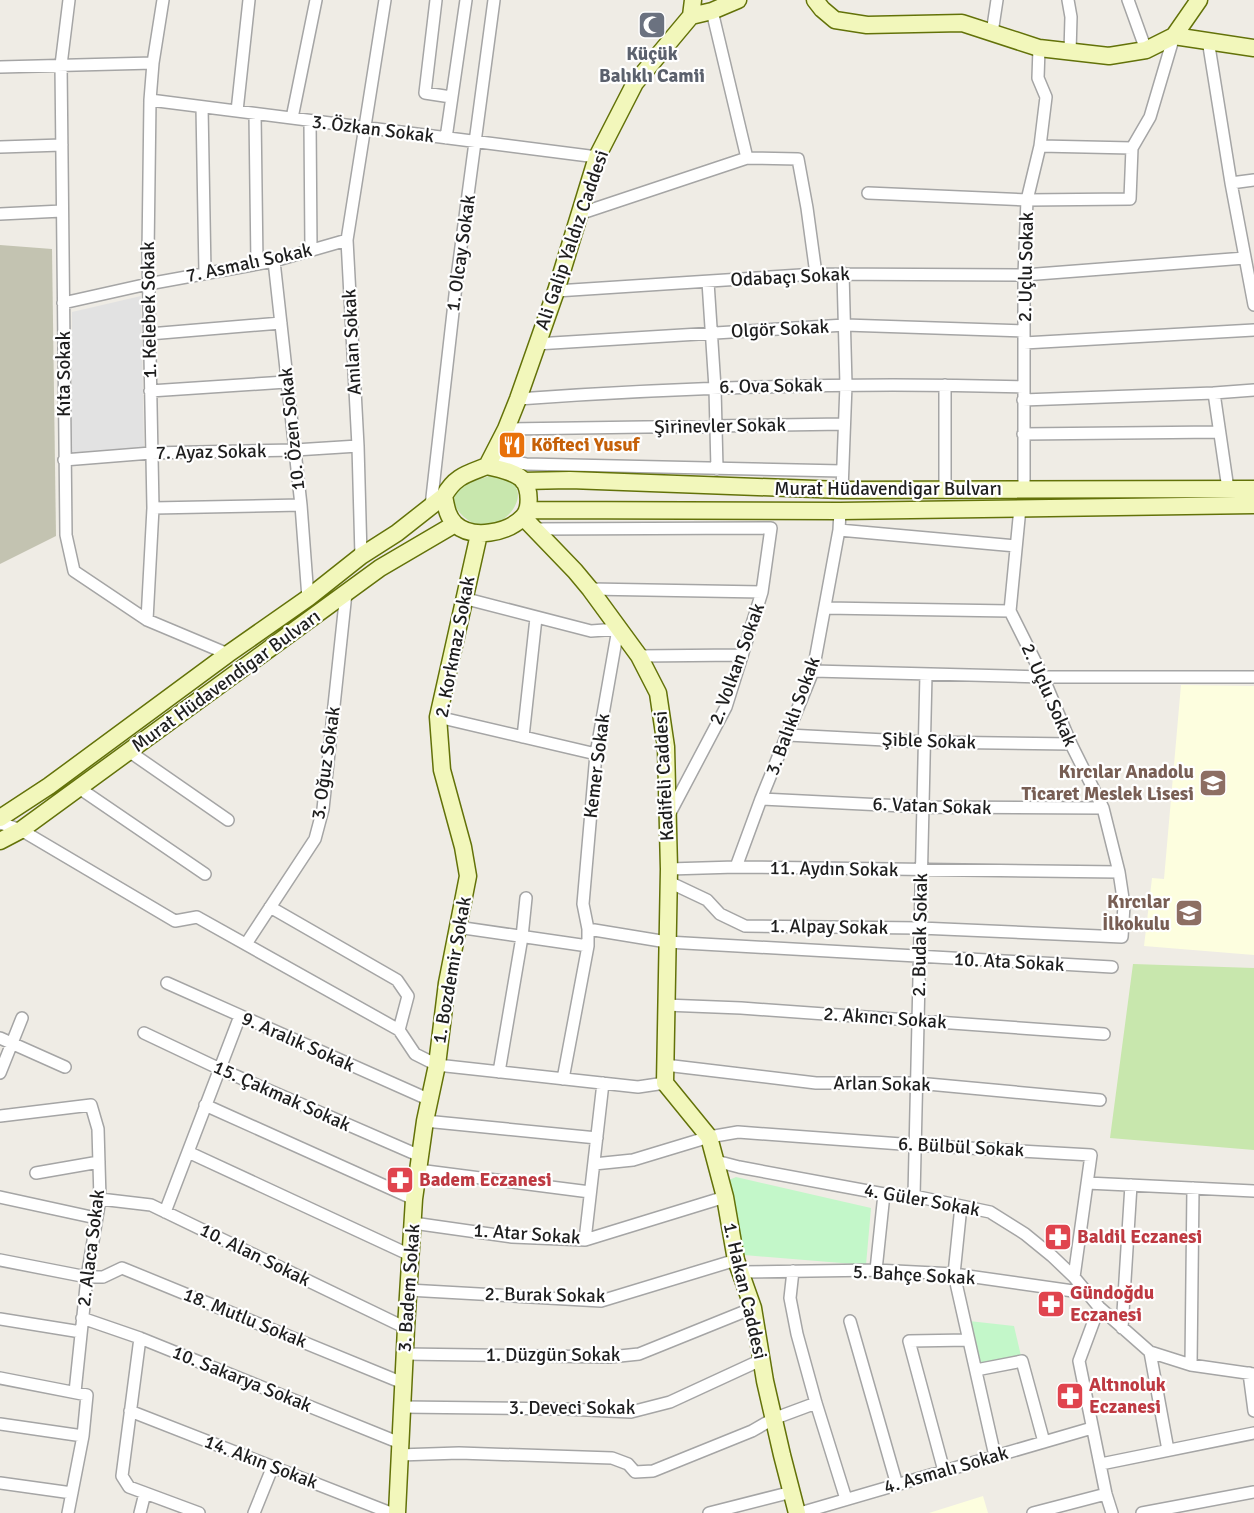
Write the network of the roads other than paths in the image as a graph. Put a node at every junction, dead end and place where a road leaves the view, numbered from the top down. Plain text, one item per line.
1 (69, 0) edge
2 (163, 0) edge
3 (249, 0) edge
4 (316, 0) edge
5 (385, 0) edge
6 (436, 0) edge
7 (466, 0) edge
8 (494, 0) edge
9 (693, 0) edge
10 (738, 0) edge
11 (815, 0) edge
12 (997, 0) edge
13 (1068, 0) edge
14 (1128, 0) edge
15 (1200, 0) edge
16 (712, 11) junction
17 (690, 16) junction
18 (992, 33) junction
19 (1174, 36) junction
20 (1208, 40) junction
21 (1039, 48) junction
22 (1254, 48) edge
23 (1146, 50) junction
24 (1070, 52) junction
25 (153, 63) junction
26 (61, 65) junction
27 (0, 67) edge
28 (451, 97) junction
29 (150, 100) junction
30 (202, 107) junction
31 (237, 111) junction
32 (255, 114) junction
33 (292, 118) junction
34 (310, 121) junction
35 (364, 128) junction
36 (446, 138) junction
37 (476, 142) junction
38 (62, 145) junction
39 (1040, 146) junction
40 (0, 147) edge
41 (1132, 148) junction
42 (596, 157) junction
43 (747, 158) junction
44 (1254, 180) edge
45 (1231, 183) junction
46 (868, 193) dead end
47 (1027, 200) junction
48 (62, 211) junction
49 (0, 214) edge
50 (579, 214) junction
51 (347, 240) junction
52 (311, 250) junction
53 (1245, 258) junction
54 (274, 261) junction
55 (257, 264) junction
56 (206, 273) junction
57 (844, 273) junction
58 (816, 274) junction
59 (1024, 275) junction
60 (708, 282) junction
61 (148, 284) junction
62 (556, 291) junction
63 (63, 303) junction
64 (1254, 305) edge
65 (281, 323) junction
66 (845, 325) junction
67 (1254, 330) edge
68 (1024, 331) junction
69 (712, 333) junction
70 (149, 334) junction
71 (1024, 343) junction
72 (536, 344) junction
73 (286, 382) junction
74 (846, 385) junction
75 (945, 385) junction
76 (1023, 387) junction
77 (715, 388) junction
78 (150, 390) junction
79 (1254, 390) edge
80 (1214, 393) junction
81 (518, 399) junction
82 (1023, 400) junction
83 (844, 424) junction
84 (717, 427) junction
85 (506, 429) junction
86 (1219, 432) junction
87 (1023, 434) junction
88 (358, 446) junction
89 (295, 450) junction
90 (151, 454) junction
91 (64, 460) junction
92 (489, 462) junction
93 (717, 469) junction
94 (842, 471) junction
95 (523, 480) junction
96 (1254, 489) edge
97 (842, 490) junction
98 (945, 490) junction
99 (1024, 490) junction
100 (1228, 490) junction
101 (444, 496) junction
102 (301, 505) junction
103 (431, 506) junction
104 (1254, 506) edge
105 (153, 508) junction
106 (1020, 508) junction
107 (840, 511) junction
108 (525, 514) junction
109 (456, 524) junction
110 (535, 529) junction
111 (839, 530) junction
112 (479, 534) junction
113 (1016, 546) junction
114 (361, 556) junction
115 (590, 589) junction
116 (762, 592) junction
117 (346, 593) junction
118 (308, 598) junction
119 (464, 598) junction
120 (825, 608) junction
121 (1010, 611) junction
122 (536, 618) junction
123 (147, 620) junction
124 (618, 629) junction
125 (228, 654) junction
126 (741, 655) junction
127 (639, 656) junction
128 (813, 671) junction
129 (926, 674) junction
130 (1043, 677) junction
131 (1254, 677) edge
132 (438, 716) junction
133 (788, 736) junction
134 (523, 737) junction
135 (924, 742) junction
136 (1071, 744) junction
137 (130, 752) junction
138 (596, 754) junction
139 (79, 788) junction
140 (761, 799) junction
141 (923, 807) junction
142 (1103, 808) junction
143 (0, 818) edge
144 (667, 819) junction
145 (228, 820) dead end
146 (0, 823) edge
147 (21, 830) junction
148 (0, 842) edge
149 (736, 867) junction
150 (922, 870) junction
151 (1119, 872) junction
152 (205, 874) dead end
153 (468, 876) joint
154 (669, 876) junction
155 (526, 898) dead end
156 (270, 907) junction
157 (457, 927) junction
158 (920, 928) junction
159 (588, 929) junction
160 (522, 937) junction
161 (1122, 937) joint
162 (667, 942) junction
163 (246, 944) junction
164 (588, 946) junction
165 (919, 957) junction
166 (1112, 968) dead end
167 (167, 983) dead end
168 (665, 1005) junction
169 (240, 1016) junction
170 (22, 1018) dead end
171 (918, 1020) junction
172 (399, 1030) junction
173 (144, 1033) dead end
174 (1104, 1034) dead end
175 (0, 1038) edge
176 (12, 1043) junction
177 (436, 1064) junction
178 (665, 1065) junction
179 (65, 1067) dead end
180 (220, 1069) junction
181 (498, 1072) junction
182 (0, 1073) edge
183 (563, 1079) junction
184 (603, 1083) junction
185 (665, 1083) junction
186 (916, 1084) junction
187 (430, 1100) junction
188 (1100, 1100) dead end
189 (206, 1105) junction
190 (0, 1116) edge
191 (425, 1121) junction
192 (597, 1138) junction
193 (709, 1138) junction
194 (915, 1145) junction
195 (188, 1152) junction
196 (716, 1161) junction
197 (99, 1162) junction
198 (419, 1163) junction
199 (594, 1164) junction
200 (36, 1173) dead end
201 (1087, 1183) junction
202 (1131, 1185) junction
203 (1193, 1188) junction
204 (1254, 1190) edge
205 (590, 1192) junction
206 (884, 1194) junction
207 (914, 1196) junction
208 (0, 1197) edge
209 (725, 1197) junction
210 (100, 1199) junction
211 (414, 1199) junction
212 (961, 1206) junction
213 (165, 1212) junction
214 (96, 1218) junction
215 (413, 1223) junction
216 (585, 1240) junction
217 (410, 1255) junction
218 (0, 1260) edge
219 (738, 1266) junction
220 (876, 1270) junction
221 (793, 1271) junction
222 (954, 1274) junction
223 (87, 1277) junction
224 (1074, 1277) junction
225 (408, 1290) junction
226 (1087, 1293) junction
227 (753, 1308) junction
228 (1099, 1308) junction
229 (82, 1318) junction
230 (0, 1319) edge
231 (850, 1321) dead end
232 (406, 1328) junction
233 (1122, 1328) junction
234 (81, 1332) junction
235 (140, 1338) junction
236 (969, 1340) junction
237 (1150, 1352) junction
238 (404, 1354) junction
239 (761, 1360) junction
240 (1191, 1365) junction
241 (976, 1370) junction
242 (1251, 1374) edge
243 (0, 1378) edge
244 (403, 1383) junction
245 (75, 1392) junction
246 (816, 1403) junction
247 (402, 1407) junction
248 (130, 1411) junction
249 (1254, 1411) edge
250 (773, 1419) junction
251 (0, 1424) edge
252 (1092, 1428) junction
253 (1254, 1433) edge
254 (83, 1436) junction
255 (1044, 1442) junction
256 (400, 1449) junction
257 (1168, 1450) junction
258 (996, 1456) junction
259 (1101, 1464) junction
260 (273, 1466) junction
261 (944, 1471) junction
262 (0, 1483) edge
263 (897, 1485) junction
264 (792, 1492) junction
265 (1254, 1492) edge
266 (72, 1493) junction
267 (145, 1493) junction
268 (1106, 1494) junction
269 (846, 1499) junction
270 (721, 1511) edge
271 (68, 1513) edge
272 (140, 1513) edge
273 (199, 1513) edge
274 (254, 1513) edge
275 (391, 1513) edge
276 (397, 1513) edge
277 (709, 1513) edge
278 (799, 1513) edge
279 (1033, 1513) edge
280 (1112, 1513) edge
281 (1142, 1513) edge

1 - 26 street, Kıta Sokak
2 - 25 street, 1. Kelebek Sokak
3 - 31 street
4 - 33 street
5 - 35 street, Anılan Sokak
6 - 28 street
7 - 28 street
8 - 37 street, 1. Olcay Sokak
9 - 17 main road, Ali Galip Yaldız Caddesi
10 - 16 main road
11 - 18 main road
12 - 18 street
13 - 24 street
14 - 23 street
15 - 19 main road
16 - 17 main road
16 - 43 street
17 - 42 main road, Ali Galip Yaldız Caddesi
18 - 21 main road
19 - 20 main road
19 - 23 main road
19 - 41 street
20 - 22 main road
20 - 45 street
21 - 24 main road
21 - 39 street, 2. Uçlu Sokak
23 - 24 main road
25 - 26 street
25 - 29 street, 1. Kelebek Sokak
26 - 27 street
26 - 38 street, Kıta Sokak
28 - 36 street
29 - 30 street, 3. Özkan Sokak
29 - 61 street, 1. Kelebek Sokak
30 - 31 street, 3. Özkan Sokak
30 - 56 street
31 - 32 street, 3. Özkan Sokak
32 - 33 street, 3. Özkan Sokak
32 - 55 street
33 - 34 street, 3. Özkan Sokak
34 - 35 street, 3. Özkan Sokak
34 - 52 street
35 - 36 street, 3. Özkan Sokak
35 - 51 street, Anılan Sokak
36 - 37 street, 3. Özkan Sokak
37 - 42 street, 3. Özkan Sokak
37 - 103 street, 1. Olcay Sokak
38 - 40 street
38 - 48 street, Kıta Sokak
39 - 41 street
39 - 47 street, 2. Uçlu Sokak
41 - 47 street
42 - 50 main road, Ali Galip Yaldız Caddesi
43 - 50 street
43 - 58 street
44 - 45 street
45 - 53 street
46 - 47 street
47 - 59 street, 2. Uçlu Sokak
48 - 49 street
48 - 63 street, Kıta Sokak
50 - 62 main road, Ali Galip Yaldız Caddesi
51 - 52 street, 7. Asmalı Sokak
51 - 88 street, Anılan Sokak
52 - 54 street, 7. Asmalı Sokak
53 - 59 street, Odabaçı Sokak
53 - 64 street
54 - 55 street, 7. Asmalı Sokak
54 - 65 street, 10. Özen Sokak
55 - 56 street, 7. Asmalı Sokak
56 - 61 street, 7. Asmalı Sokak
57 - 58 street, Odabaçı Sokak
57 - 59 street, Odabaçı Sokak
57 - 66 street
58 - 60 street, Odabaçı Sokak
59 - 68 street, 2. Uçlu Sokak
60 - 62 street, Odabaçı Sokak
60 - 69 street
61 - 63 street, 7. Asmalı Sokak
61 - 70 street, 1. Kelebek Sokak
62 - 72 main road, Ali Galip Yaldız Caddesi
63 - 91 street, Kıta Sokak
65 - 70 street
65 - 73 street, 10. Özen Sokak
66 - 68 street, Olgör Sokak
66 - 69 street, Olgör Sokak
66 - 74 street
67 - 71 street
68 - 71 street, 2. Uçlu Sokak
69 - 72 street, Olgör Sokak
69 - 77 street
70 - 78 street, 1. Kelebek Sokak
71 - 76 street, 2. Uçlu Sokak
72 - 81 main road, Ali Galip Yaldız Caddesi
73 - 78 street
73 - 89 street, 10. Özen Sokak
74 - 75 street, 6. Ova Sokak
74 - 77 street, 6. Ova Sokak
74 - 83 street
75 - 76 street, 6. Ova Sokak
75 - 98 street
76 - 82 street, 2. Uçlu Sokak
77 - 81 street, 6. Ova Sokak
77 - 84 street
78 - 90 street, 1. Kelebek Sokak
79 - 80 street
80 - 82 street
80 - 86 street
81 - 85 main road, Ali Galip Yaldız Caddesi
82 - 87 street, 2. Uçlu Sokak
83 - 84 street, Şirinevler Sokak
83 - 94 street
84 - 85 street, Şirinevler Sokak
84 - 93 street
85 - 92 main road, Ali Galip Yaldız Caddesi
86 - 87 street
86 - 100 street
87 - 99 street, 2. Uçlu Sokak
88 - 89 street, 7. Ayaz Sokak
88 - 114 street, Anılan Sokak
89 - 90 street, 7. Ayaz Sokak
89 - 102 street, 10. Özen Sokak
90 - 91 street, 7. Ayaz Sokak
90 - 105 street, 1. Kelebek Sokak
91 - 123 street, Kıta Sokak
92 - 93 street
92 - 95 main road
92 - 101 main road
93 - 94 street
94 - 97 street
95 - 97 main road, Murat Hüdavendigar Bulvarı
95 - 108 main road
96 - 100 main road, Murat Hüdavendigar Bulvarı
97 - 98 main road, Murat Hüdavendigar Bulvarı
98 - 99 main road, Murat Hüdavendigar Bulvarı
99 - 100 main road, Murat Hüdavendigar Bulvarı
101 - 103 main road, Murat Hüdavendigar Bulvarı
101 - 109 main road
102 - 105 street
102 - 118 street, 10. Özen Sokak
103 - 114 main road, Murat Hüdavendigar Bulvarı
104 - 106 main road, Murat Hüdavendigar Bulvarı
105 - 123 street, 1. Kelebek Sokak
106 - 107 main road, Murat Hüdavendigar Bulvarı
106 - 113 street
107 - 108 main road, Murat Hüdavendigar Bulvarı
107 - 111 street, 3. Balıklı Sokak
108 - 110 main road, Kadifeli Caddesi
108 - 112 main road
109 - 112 main road
109 - 117 main road, Murat Hüdavendigar Bulvarı
110 - 115 main road, Kadifeli Caddesi
110 - 116 street, 2. Volkan Sokak
111 - 113 street
111 - 120 street, 3. Balıklı Sokak
112 - 119 main road, 2. Korkmaz Sokak
113 - 121 street
114 - 118 main road, Murat Hüdavendigar Bulvarı
115 - 116 street
115 - 124 main road, Kadifeli Caddesi
116 - 126 street, 2. Volkan Sokak
117 - 137 main road, Murat Hüdavendigar Bulvarı
117 - 156 street, 3. Oğuz Sokak
118 - 125 main road, Murat Hüdavendigar Bulvarı
119 - 122 street
119 - 132 main road, 2. Korkmaz Sokak
120 - 121 street
120 - 128 street, 3. Balıklı Sokak
121 - 130 street, 2. Uçlu Sokak
122 - 124 street
122 - 134 street
123 - 125 street, Kıta Sokak
124 - 127 main road, Kadifeli Caddesi
124 - 138 street, Kemer Sokak
125 - 143 main road, Murat Hüdavendigar Bulvarı
126 - 127 street
126 - 144 street, 2. Volkan Sokak
127 - 144 main road, Kadifeli Caddesi
128 - 129 street
128 - 133 street, 3. Balıklı Sokak
129 - 130 street
129 - 135 street, 2. Budak Sokak
130 - 131 street
130 - 136 street, 2. Uçlu Sokak
132 - 134 street
132 - 153 main road, 2. Korkmaz Sokak
133 - 135 street, Şible Sokak
133 - 140 street, 3. Balıklı Sokak
134 - 138 street
135 - 136 street, Şible Sokak
135 - 141 street, 2. Budak Sokak
136 - 142 street, 2. Uçlu Sokak
137 - 139 main road, Murat Hüdavendigar Bulvarı
137 - 145 street
138 - 159 street, Kemer Sokak
139 - 147 main road, Murat Hüdavendigar Bulvarı
139 - 152 street
140 - 141 street, 6. Vatan Sokak
140 - 149 street, 3. Balıklı Sokak
141 - 142 street, 6. Vatan Sokak
141 - 150 street, 2. Budak Sokak
142 - 151 street, 2. Uçlu Sokak
144 - 154 main road, Kadifeli Caddesi
146 - 147 street
147 - 148 main road, Murat Hüdavendigar Bulvarı
147 - 163 street
149 - 150 street, 11. Aydın Sokak
149 - 154 street, 11. Aydın Sokak
150 - 151 street, 11. Aydın Sokak
150 - 158 street, 2. Budak Sokak
151 - 161 street, 2. Uçlu Sokak
153 - 157 main road, 1. Bozdemir Sokak
154 - 158 street, 1. Alpay Sokak
154 - 162 main road, Kadifeli Caddesi
155 - 160 street
156 - 163 street, 3. Oğuz Sokak
156 - 172 street
157 - 160 street
157 - 177 main road, 1. Bozdemir Sokak
158 - 161 street, 1. Alpay Sokak
158 - 165 street, 2. Budak Sokak
159 - 162 street, 10. Ata Sokak
159 - 164 street, Kemer Sokak
160 - 164 street
160 - 181 street
162 - 165 street, 10. Ata Sokak
162 - 168 main road, Kadifeli Caddesi
163 - 172 street
164 - 183 street, Kemer Sokak
165 - 166 street, 10. Ata Sokak
165 - 171 street, 2. Budak Sokak
167 - 169 street, 9. Aralık Sokak
168 - 171 street, 2. Akıncı Sokak
168 - 178 main road, Kadifeli Caddesi
169 - 180 street
169 - 187 street, 9. Aralık Sokak
170 - 176 street
171 - 174 street, 2. Akıncı Sokak
171 - 186 street, 2. Budak Sokak
172 - 177 street
173 - 180 street, 15. Çakmak Sokak
175 - 176 street
176 - 179 street
176 - 182 street
177 - 181 street
177 - 187 main road, 3. Badem Sokak
178 - 185 main road, Kadifeli Caddesi
178 - 186 street, Arlan Sokak
180 - 189 street
180 - 198 street, 15. Çakmak Sokak
181 - 183 street
183 - 184 street
184 - 185 street
184 - 192 street
185 - 193 main road, 1. Hakan Caddesi
186 - 188 street, Arlan Sokak
186 - 194 street, 2. Budak Sokak
187 - 191 main road, 3. Badem Sokak
189 - 195 street
189 - 211 street
190 - 197 street, 2. Alaca Sokak
191 - 192 street
191 - 198 main road, 3. Badem Sokak
192 - 199 street
193 - 194 street, 6. Bülbül Sokak
193 - 196 main road, 1. Hakan Caddesi
193 - 199 street, 6. Bülbül Sokak
194 - 201 street, 6. Bülbül Sokak
194 - 207 street, 2. Budak Sokak
195 - 213 street
195 - 217 street
196 - 206 street, 4. Güler Sokak
196 - 209 main road, 1. Hakan Caddesi
197 - 200 street
197 - 210 street, 2. Alaca Sokak
198 - 205 street, 15. Çakmak Sokak
198 - 211 main road, 3. Badem Sokak
199 - 205 street
201 - 202 street
201 - 224 street, 6. Bülbül Sokak
202 - 203 street
202 - 233 street
203 - 204 street
203 - 240 street
205 - 216 street
206 - 207 street, 4. Güler Sokak
206 - 220 street
207 - 212 street, 4. Güler Sokak
208 - 214 street
209 - 216 street, 1. Atar Sokak
209 - 219 main road, 1. Hakan Caddesi
210 - 213 street, 10. Alan Sokak
210 - 214 street, 2. Alaca Sokak
211 - 215 main road, 3. Badem Sokak
212 - 222 street
212 - 224 street, 4. Güler Sokak
213 - 232 street, 10. Alan Sokak
214 - 223 street, 2. Alaca Sokak
215 - 216 street, 1. Atar Sokak
215 - 217 main road, 3. Badem Sokak
217 - 225 main road, 3. Badem Sokak
218 - 223 street
219 - 221 street, 5. Bahçe Sokak
219 - 225 street, 2. Burak Sokak
219 - 227 main road, 1. Hakan Caddesi
220 - 221 street, 5. Bahçe Sokak
220 - 222 street, 5. Bahçe Sokak
221 - 246 street
222 - 226 street, 5. Bahçe Sokak
222 - 236 street
223 - 229 street, 2. Alaca Sokak
223 - 244 street, 18. Mutlu Sokak
224 - 226 street, 4. Güler Sokak
225 - 232 main road, 3. Badem Sokak
226 - 228 street, 4. Güler Sokak
227 - 238 street, 1. Düzgün Sokak
227 - 239 main road, 1. Hakan Caddesi
228 - 233 street, 4. Güler Sokak
228 - 252 street
229 - 234 street, 2. Alaca Sokak
229 - 235 street, 10. Sakarya Sokak
230 - 234 street
231 - 263 street
232 - 238 main road, 3. Badem Sokak
233 - 237 street, 4. Güler Sokak
234 - 245 street, 2. Alaca Sokak
235 - 248 street
235 - 256 street, 10. Sakarya Sokak
236 - 241 street
236 - 261 street
237 - 240 street, 4. Güler Sokak
237 - 257 street
238 - 244 main road, 3. Badem Sokak
239 - 247 street, 3. Deveci Sokak
239 - 250 main road, 1. Hakan Caddesi
240 - 242 street, 4. Güler Sokak
241 - 255 street
241 - 258 street
242 - 249 street
243 - 245 street
244 - 247 main road, 3. Badem Sokak
245 - 254 street
246 - 250 street
246 - 269 street
247 - 256 main road, 3. Badem Sokak
248 - 260 street, 14. Akın Sokak
248 - 267 street
250 - 256 street
250 - 264 main road, 1. Hakan Caddesi
251 - 254 street
252 - 255 street, 4. Asmalı Sokak
252 - 259 street
253 - 257 street
254 - 266 street
255 - 258 street, 4. Asmalı Sokak
256 - 276 main road, 3. Badem Sokak
257 - 259 street
258 - 261 street, 4. Asmalı Sokak
259 - 268 street
260 - 274 street
260 - 275 street, 14. Akın Sokak
261 - 263 street, 4. Asmalı Sokak
262 - 266 street
263 - 269 street, 4. Asmalı Sokak
264 - 270 street
264 - 278 main road, 1. Hakan Caddesi
265 - 281 street
266 - 271 street
267 - 272 street
267 - 273 street
268 - 279 street
268 - 280 street
269 - 278 street, 4. Asmalı Sokak
270 - 277 street

